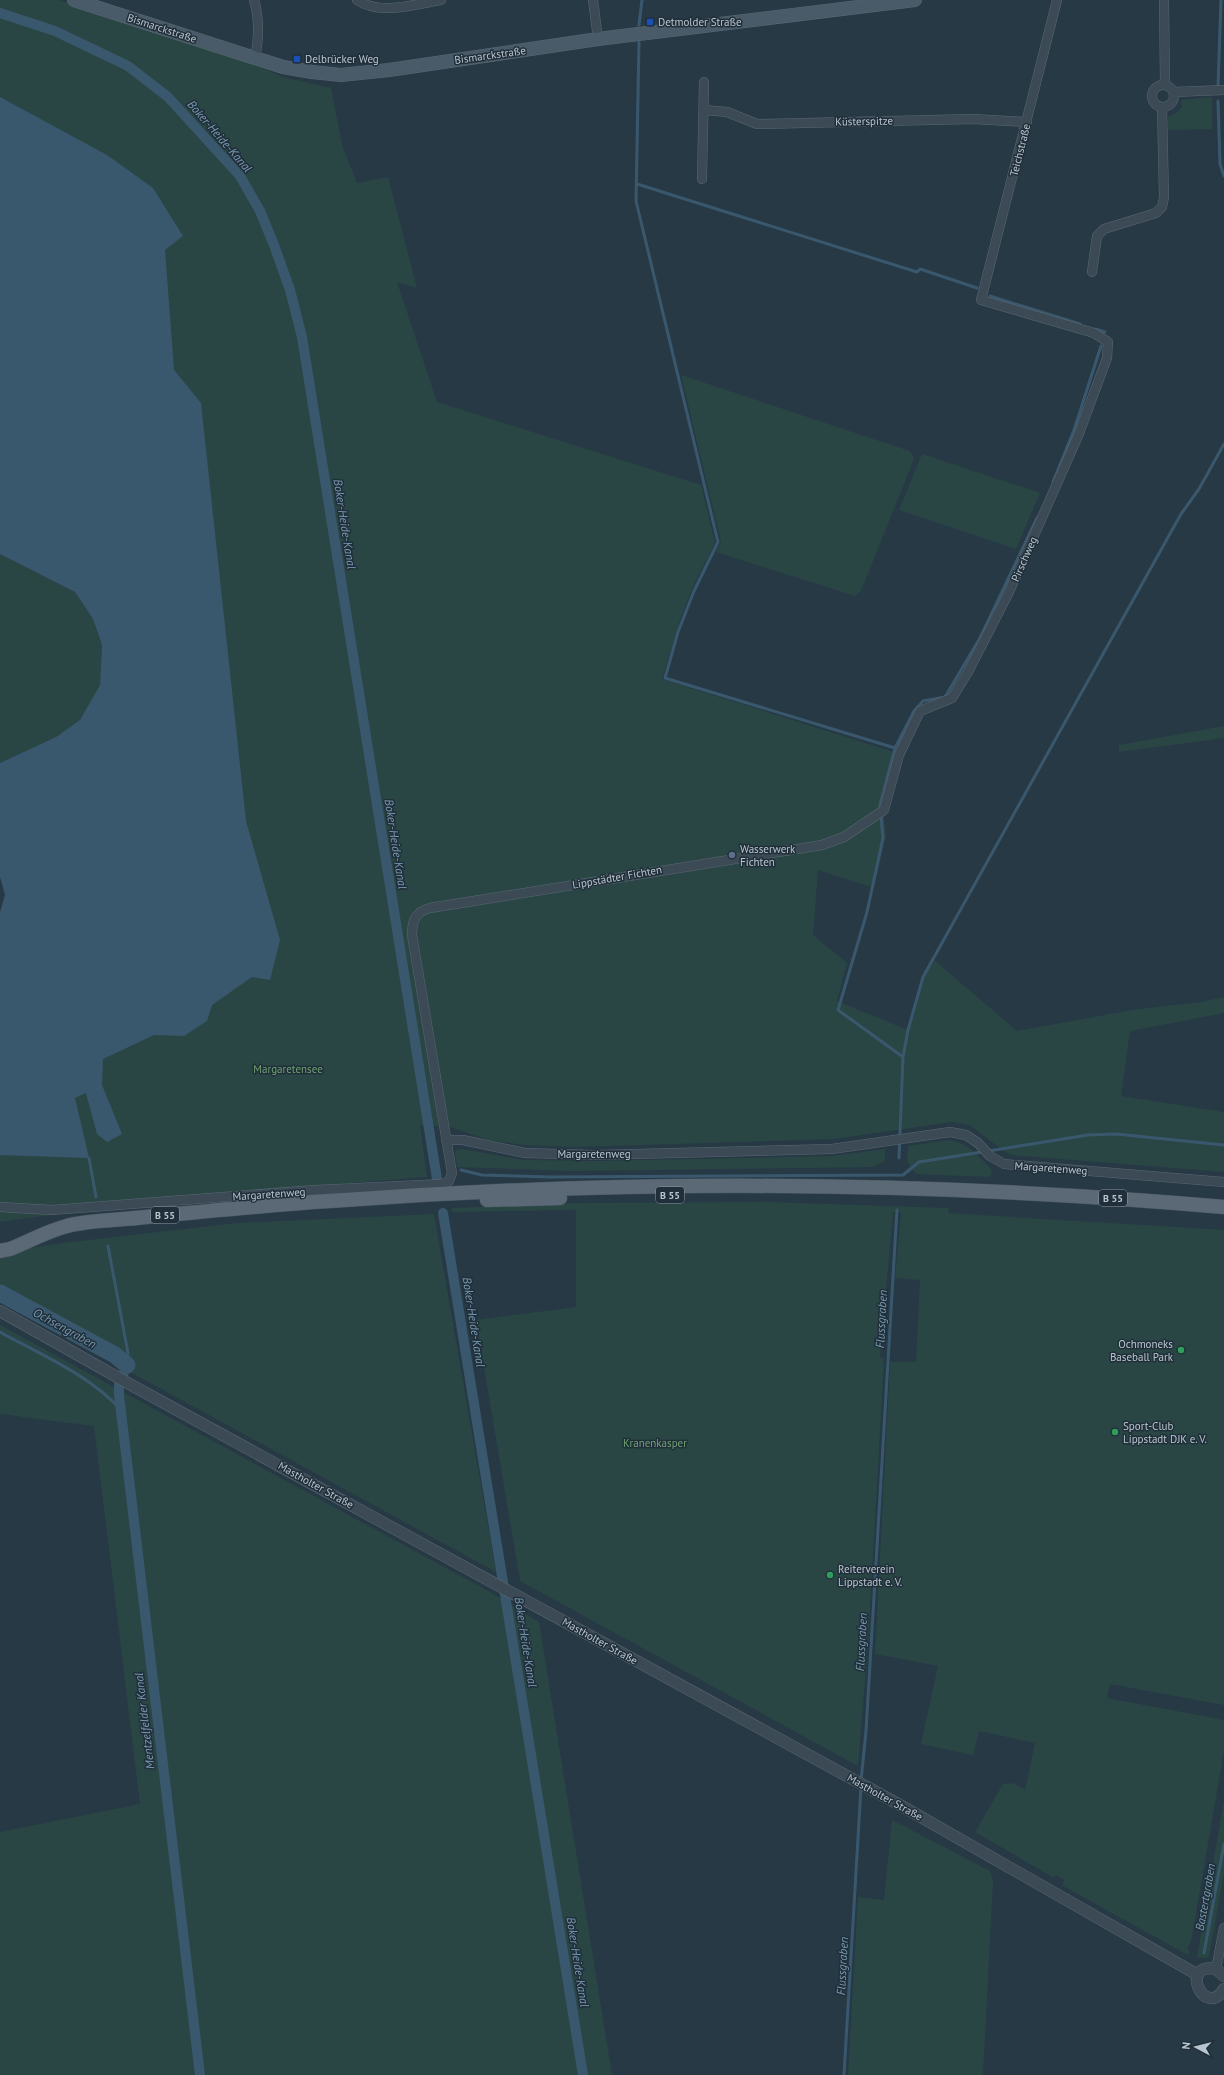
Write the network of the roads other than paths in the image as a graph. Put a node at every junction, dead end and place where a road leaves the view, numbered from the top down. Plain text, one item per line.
1 (74, 0) edge
2 (254, 0) edge
3 (358, 0) edge
4 (441, 0) edge
5 (593, 0) edge
6 (915, 0) edge
7 (1057, 0) edge
8 (1164, 0) edge
9 (598, 39) junction
10 (255, 58) junction
11 (704, 82) dead end
12 (1165, 85) junction
13 (1224, 90) edge
14 (1173, 92) junction
15 (1162, 107) junction
16 (704, 110) junction
17 (1027, 122) junction
18 (702, 179) dead end
19 (1092, 272) dead end
20 (981, 300) joint
21 (822, 846) joint
22 (446, 1140) junction
23 (1224, 1182) edge
24 (0, 1207) edge
25 (1224, 1207) edge
26 (1224, 1217) edge
27 (0, 1251) edge
28 (0, 1256) edge
29 (0, 1311) edge
30 (1224, 1928) edge
31 (1220, 1973) edge
32 (1198, 1975) junction
33 (1224, 1990) edge

1 - 10 main road, Bismarckstraße
2 - 10 street
3 - 4 street
5 - 9 street
6 - 9 main road, Bismarckstraße
7 - 17 street, Teichstraße
8 - 12 street
9 - 10 main road, Bismarckstraße
11 - 16 street
12 - 14 street
12 - 15 street
13 - 14 street
14 - 15 street
15 - 19 street
16 - 17 street, Küsterspitze
16 - 18 street
17 - 20 street, Teichstraße
20 - 21 street, Pirschweg
21 - 22 street, Lippstädter Fichten
22 - 23 street, Margaretenweg
22 - 24 street, Margaretenweg
25 - 27 main road, B 55
26 - 28 main road, B 55
29 - 32 street, Mastholter Straße
30 - 31 street
31 - 32 street
32 - 33 street

